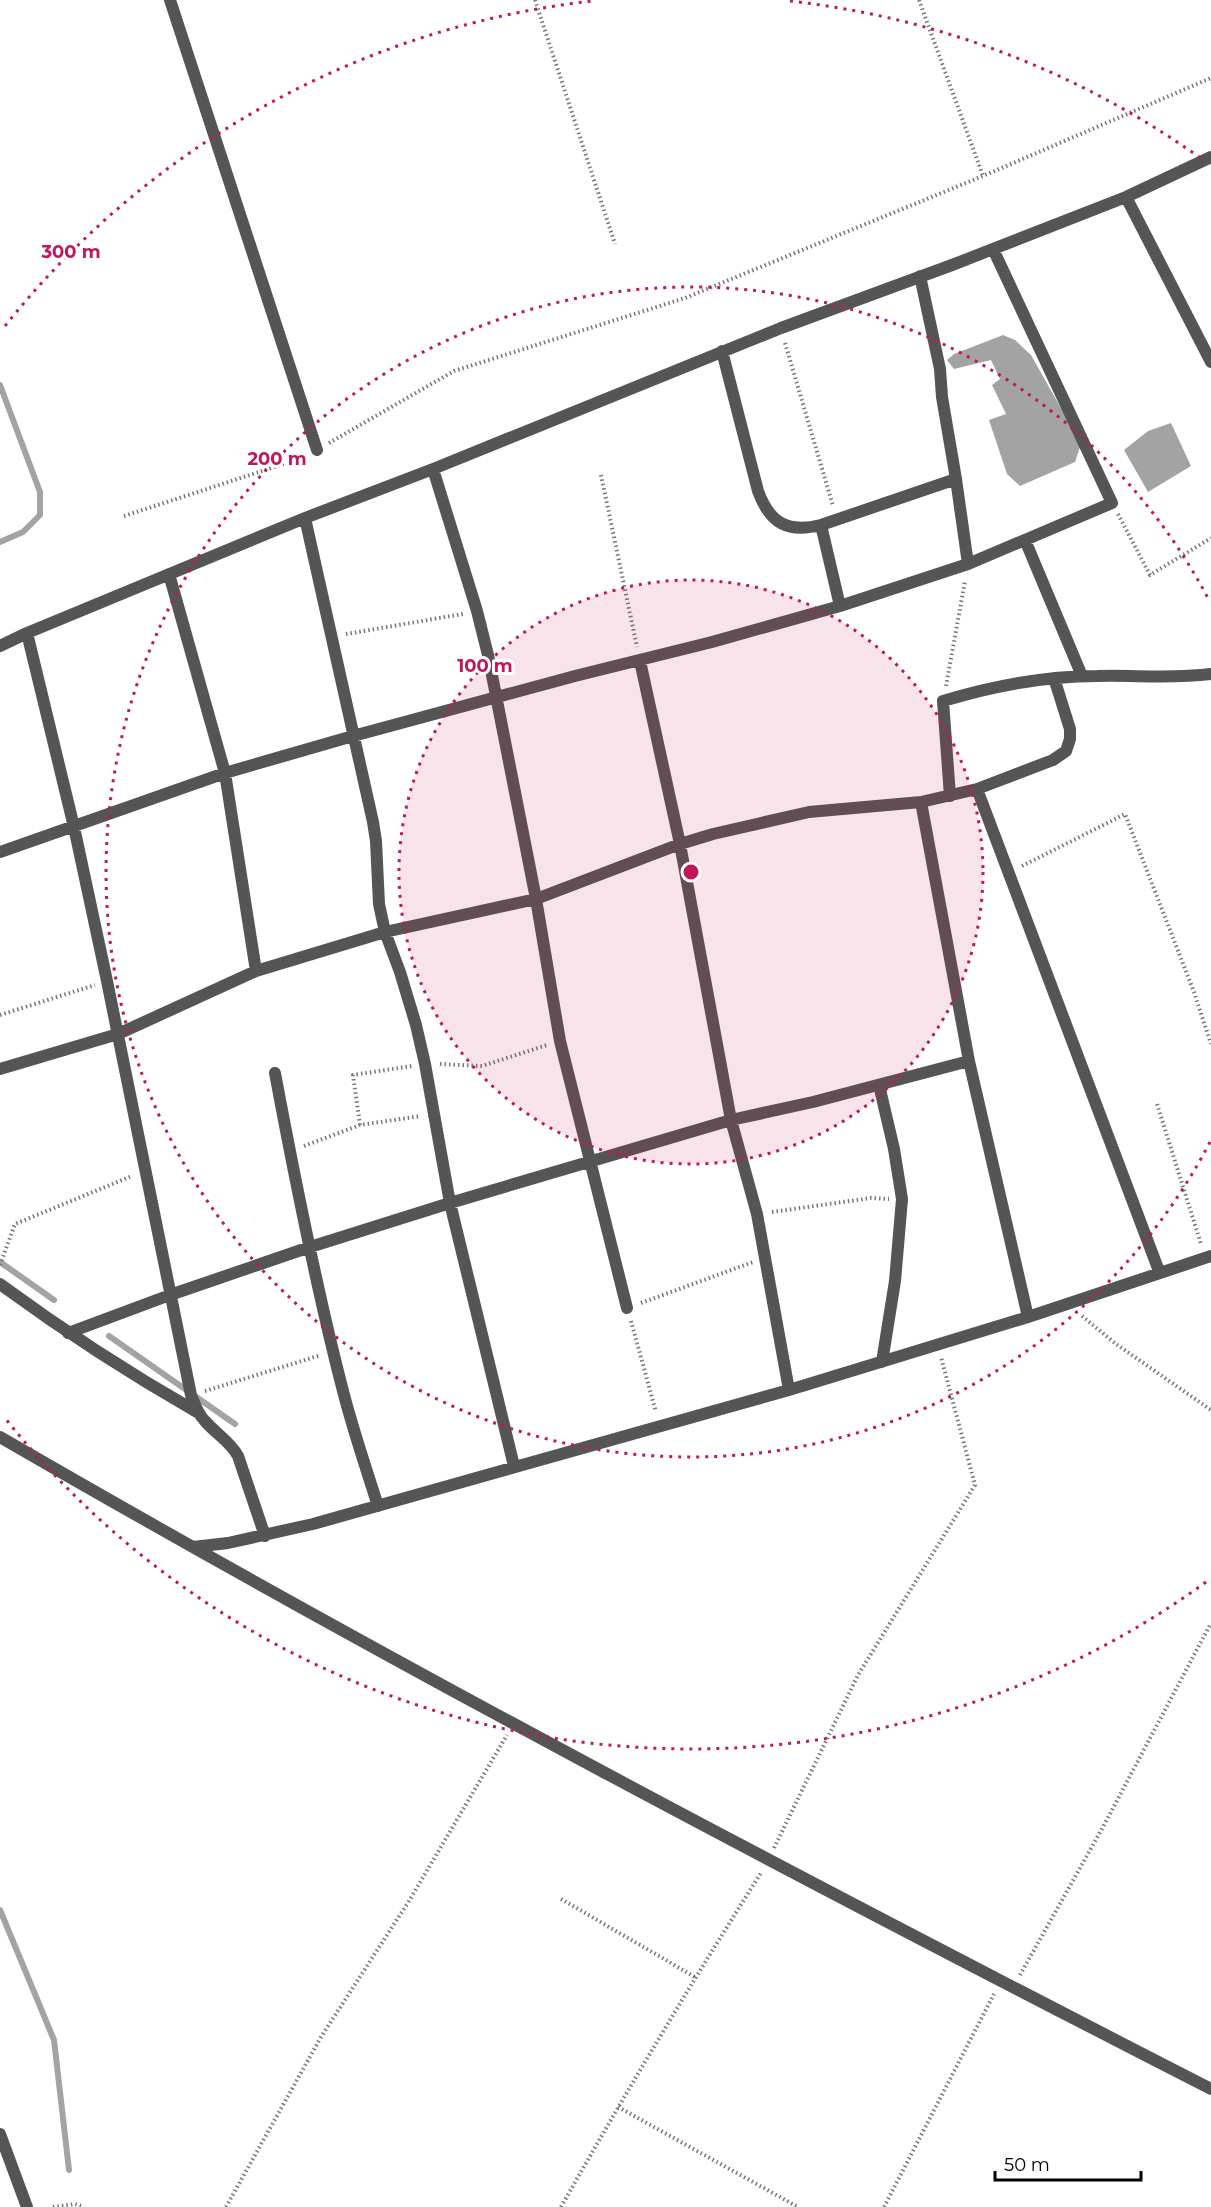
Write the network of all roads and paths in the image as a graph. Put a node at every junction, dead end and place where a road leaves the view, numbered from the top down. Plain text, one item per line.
1 (170, 0) edge
2 (535, 0) edge
3 (919, 0) edge
4 (1211, 78) edge
5 (1211, 157) edge
6 (983, 176) junction
7 (1126, 197) junction
8 (615, 244) dead end
9 (993, 249) junction
10 (920, 276) junction
11 (781, 328) junction
12 (722, 351) junction
13 (1211, 362) edge
14 (317, 450) junction
15 (433, 469) junction
16 (601, 475) dead end
17 (957, 478) junction
18 (1112, 503) junction
19 (124, 516) dead end
20 (305, 518) junction
21 (837, 520) junction
22 (821, 525) junction
23 (1211, 538) edge
24 (1025, 540) junction
25 (968, 564) junction
26 (169, 574) junction
27 (840, 606) junction
28 (477, 611) junction
29 (27, 633) junction
30 (330, 637) junction
31 (0, 646) edge
32 (640, 661) junction
33 (1211, 674) edge
34 (1082, 676) junction
35 (1054, 678) junction
36 (497, 698) junction
37 (943, 701) junction
38 (353, 736) junction
39 (225, 773) junction
40 (977, 789) junction
41 (950, 796) junction
42 (921, 802) junction
43 (74, 827) junction
44 (680, 844) junction
45 (0, 852) edge
46 (1010, 872) junction
47 (536, 899) junction
48 (385, 932) junction
49 (256, 971) junction
50 (107, 981) junction
51 (0, 1015) edge
52 (118, 1034) junction
53 (560, 1041) junction
54 (1211, 1044) edge
55 (969, 1060) junction
56 (425, 1064) junction
57 (0, 1069) edge
58 (274, 1073) dead end
59 (879, 1084) junction
60 (1157, 1104) dead end
61 (435, 1114) junction
62 (731, 1120) junction
63 (360, 1125) junction
64 (289, 1152) junction
65 (591, 1162) junction
66 (144, 1171) junction
67 (902, 1199) junction
68 (450, 1203) junction
69 (757, 1214) junction
70 (310, 1247) junction
71 (1208, 1256) edge
72 (765, 1258) junction
73 (0, 1265) edge
74 (1159, 1271) junction
75 (0, 1284) edge
76 (170, 1295) junction
77 (1067, 1304) junction
78 (627, 1308) junction
79 (1028, 1317) junction
80 (68, 1333) junction
81 (937, 1344) junction
82 (333, 1351) junction
83 (882, 1362) junction
84 (789, 1390) junction
85 (191, 1395) junction
86 (1211, 1410) edge
87 (198, 1412) junction
88 (660, 1426) junction
89 (0, 1437) edge
90 (514, 1466) junction
91 (378, 1506) junction
92 (265, 1536) junction
93 (193, 1546) junction
94 (1211, 1623) edge
95 (513, 1724) junction
96 (766, 1865) junction
97 (561, 1899) dead end
98 (695, 1977) junction
99 (1001, 1980) junction
100 (1013, 1987) junction
101 (1211, 2089) edge
102 (618, 2107) junction
103 (0, 2134) edge
104 (27, 2207) edge
105 (53, 2207) edge
106 (84, 2207) edge
107 (226, 2207) edge
108 (561, 2207) edge
109 (798, 2207) edge
110 (884, 2207) edge

1 - 14 street
2 - 8 path
3 - 6 path
4 - 6 path
5 - 7 street
6 - 14 path
7 - 9 street
7 - 13 street
9 - 10 street
9 - 18 street
10 - 11 street
10 - 17 street
11 - 12 street
11 - 21 path
12 - 15 street
12 - 22 street
14 - 19 path
15 - 20 street
15 - 28 street
16 - 32 path
17 - 21 street
17 - 25 street
18 - 23 path
18 - 24 street
20 - 26 street
20 - 30 street
21 - 22 street
22 - 27 street
24 - 25 street
24 - 34 street
25 - 27 street
25 - 37 path
26 - 29 street
26 - 39 street
27 - 32 street
28 - 30 path
28 - 36 street
29 - 31 street
29 - 43 street
30 - 38 street
32 - 36 street
32 - 44 street
33 - 34 street
34 - 35 street
35 - 37 street
35 - 40 street
36 - 38 street
36 - 47 street
37 - 41 street
38 - 39 street
38 - 48 street
39 - 43 street
39 - 49 street
40 - 41 street
40 - 46 street
41 - 42 street
42 - 44 street
42 - 55 street
43 - 45 street
43 - 50 street
44 - 47 street
44 - 62 street
46 - 54 path
46 - 74 street
47 - 48 street
47 - 53 street
48 - 49 street
48 - 56 street
49 - 52 street
50 - 51 path
50 - 52 street
52 - 57 street
52 - 66 street
53 - 56 path
53 - 65 street
55 - 59 street
55 - 79 street
56 - 61 street
56 - 63 path
58 - 64 street
59 - 62 street
59 - 67 street
60 - 71 path
61 - 63 path
61 - 68 street
62 - 65 street
62 - 69 street
63 - 64 path
64 - 70 street
65 - 68 street
65 - 78 street
66 - 73 path
66 - 76 street
67 - 69 path
67 - 83 street
68 - 70 street
68 - 90 street
69 - 72 street
70 - 76 street
70 - 82 street
71 - 74 street
72 - 78 path
72 - 84 street
74 - 77 street
75 - 80 street
76 - 80 street
76 - 85 street
77 - 79 street
77 - 86 path
78 - 88 path
79 - 81 street
80 - 87 street
81 - 83 street
81 - 96 path
82 - 85 path
82 - 91 street
83 - 84 street
84 - 88 street
85 - 87 street
87 - 92 street
88 - 90 street
89 - 93 street
90 - 91 street
91 - 92 street
92 - 93 street
93 - 95 street
94 - 100 path
95 - 96 street
95 - 107 path
96 - 98 path
96 - 99 street
97 - 98 path
98 - 102 path
99 - 100 street
99 - 110 path
100 - 101 street
102 - 108 path
102 - 109 path
103 - 104 street
105 - 106 path

